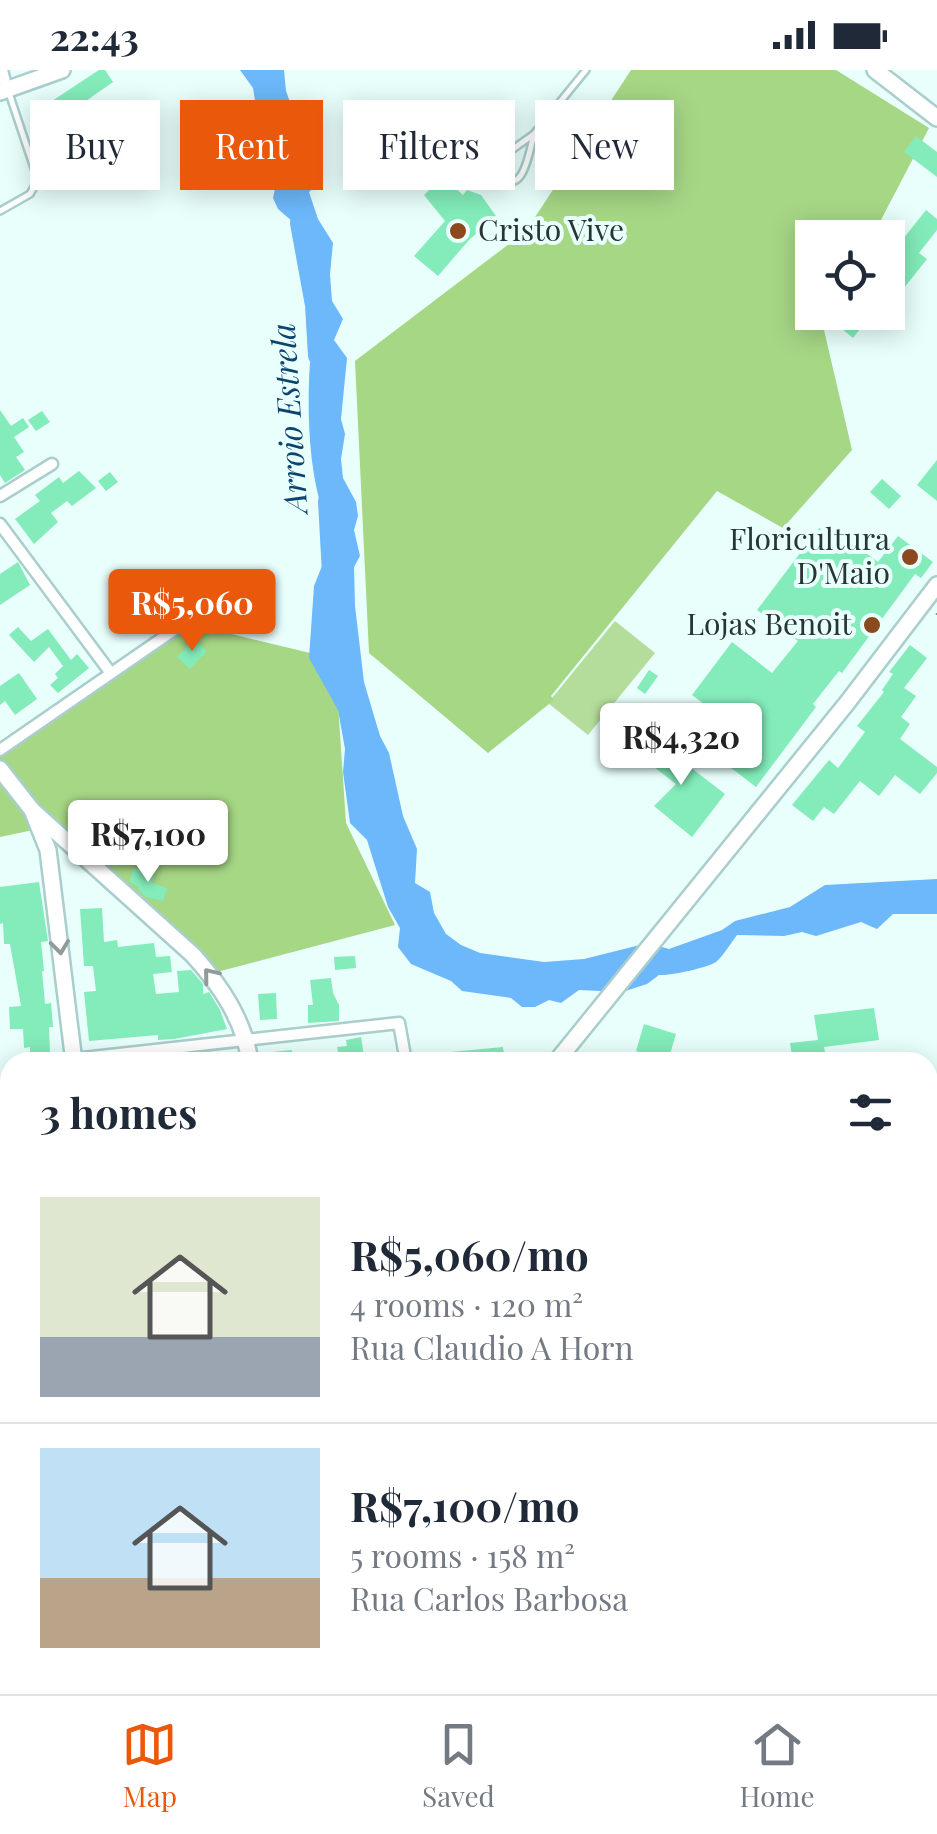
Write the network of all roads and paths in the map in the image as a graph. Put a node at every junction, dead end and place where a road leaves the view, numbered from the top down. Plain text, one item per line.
1 (2, 70) edge
2 (62, 70) edge
3 (586, 70) edge
4 (875, 70) edge
5 (4, 91) edge
6 (937, 118) edge
7 (534, 134) junction
8 (0, 211) edge
9 (52, 464) dead end
10 (0, 496) edge
11 (0, 524) edge
12 (937, 585) edge
13 (190, 619) dead end
14 (110, 672) junction
15 (0, 750) edge
16 (0, 769) edge
17 (32, 810) junction
18 (48, 850) junction
19 (77, 850) junction
20 (247, 1040) junction
21 (73, 1052) edge
22 (148, 1052) edge
23 (249, 1052) edge
24 (404, 1052) edge
25 (566, 1052) edge

1 - 5 street
2 - 5 main road
3 - 7 lane
4 - 6 main road
5 - 8 lane
7 - 7 lane
9 - 10 street
11 - 14 street
12 - 25 main road
13 - 14 street
14 - 15 street
16 - 17 main road
17 - 18 main road
17 - 19 main road
18 - 19 main road
18 -> 21 main road
20 -> 19 main road
20 - 22 street
20 - 23 main road
20 - 24 street

